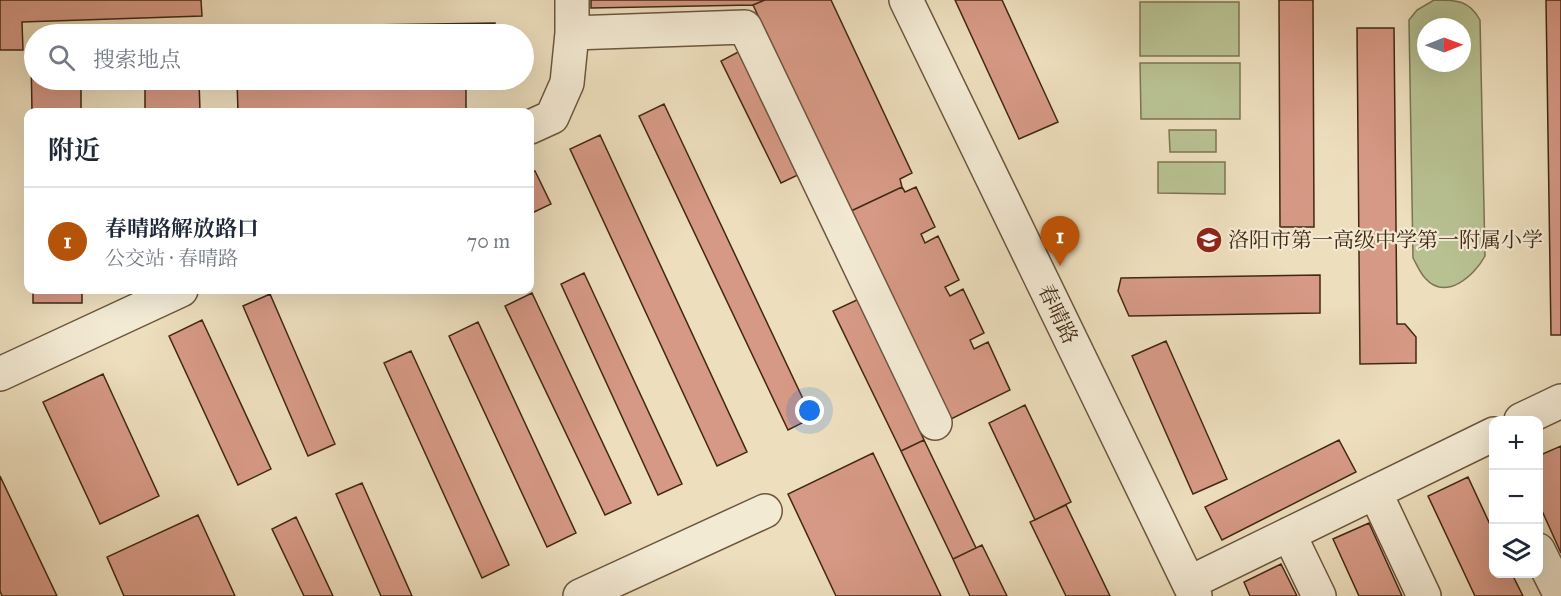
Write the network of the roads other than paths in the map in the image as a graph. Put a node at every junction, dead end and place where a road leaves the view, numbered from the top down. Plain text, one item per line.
1 (572, 0) edge
2 (906, 0) edge
3 (572, 33) junction
4 (534, 125) edge
5 (172, 294) edge
6 (0, 374) edge
7 (1561, 401) edge
8 (1529, 416) edge
9 (935, 423) dead end
10 (1489, 443) edge
11 (1375, 492) junction
12 (765, 511) dead end
13 (1289, 534) junction
14 (1543, 558) edge
15 (1192, 590) edge
16 (580, 596) edge
17 (1319, 596) edge
18 (1424, 596) edge
19 (1561, 596) edge

1 - 3 street
2 - 15 street, 春晴路
3 - 4 street
3 - 9 street
5 - 6 street
7 - 8 street
10 - 11 street
11 - 13 street
11 - 18 street
12 - 16 street
13 - 15 street
13 - 17 street
14 - 19 street

